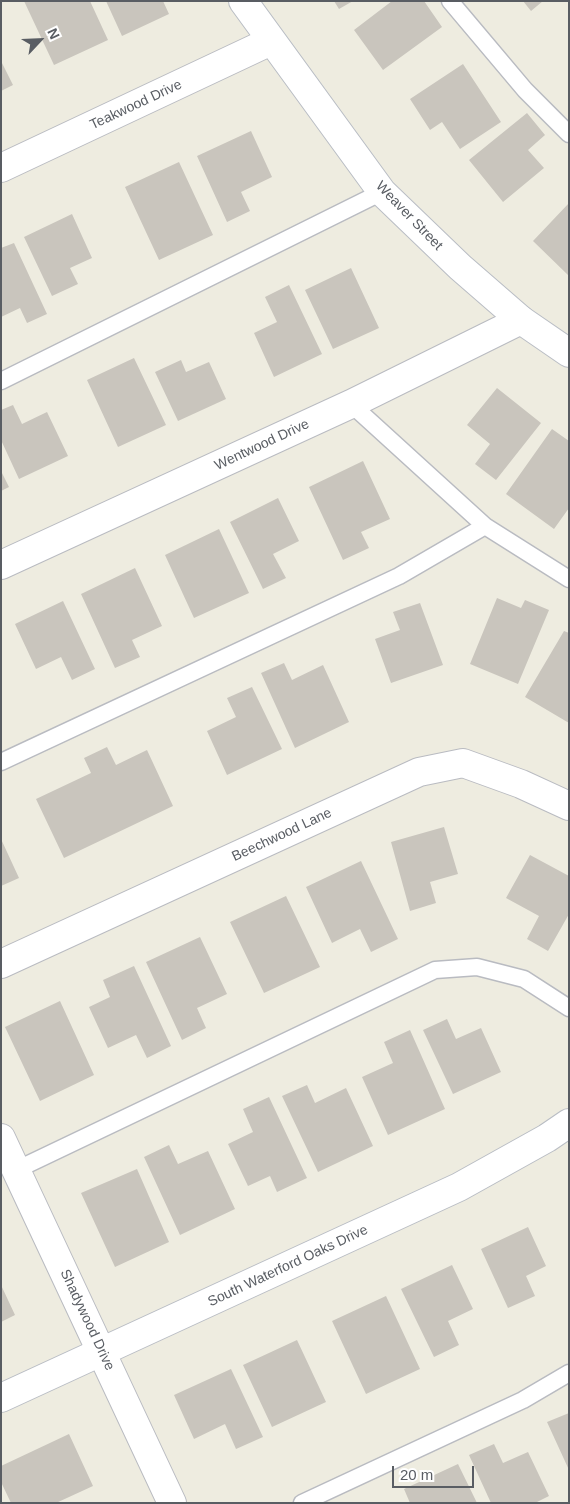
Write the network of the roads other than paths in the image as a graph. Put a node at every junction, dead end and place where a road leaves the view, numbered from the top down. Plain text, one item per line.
1 (243, 1) edge
2 (450, 1) edge
3 (271, 41) junction
4 (569, 134) edge
5 (1, 168) edge
6 (382, 192) junction
7 (521, 320) junction
8 (569, 353) edge
9 (1, 381) edge
10 (350, 404) junction
11 (485, 526) junction
12 (1, 565) edge
13 (569, 579) edge
14 (1, 762) edge
15 (569, 806) edge
16 (1, 964) edge
17 (569, 1008) edge
18 (569, 1123) edge
19 (1, 1138) edge
20 (16, 1170) junction
21 (102, 1352) junction
22 (569, 1373) edge
23 (1, 1398) edge
24 (172, 1503) edge
25 (302, 1503) edge

1 - 3 street, Weaver Street
2 - 4 lane
3 - 5 street, Teakwood Drive
3 - 6 street, Weaver Street
6 - 7 street, Weaver Street
6 - 9 lane
7 - 8 street, Weaver Street
7 - 10 street, Wentwood Drive
10 - 11 lane
10 - 12 street, Wentwood Drive
11 - 13 lane
11 - 14 lane
15 - 16 street, Beechwood Lane
17 - 20 lane
18 - 21 street, South Waterford Oaks Drive
19 - 20 street, Shadywood Drive
20 - 21 street, Shadywood Drive
21 - 23 street, South Waterford Oaks Drive
21 - 24 street, Shadywood Drive
22 - 25 lane

